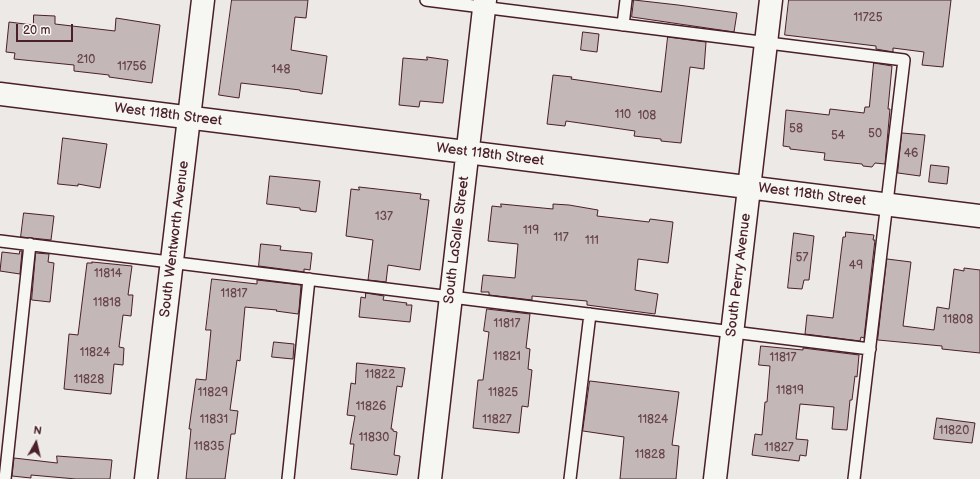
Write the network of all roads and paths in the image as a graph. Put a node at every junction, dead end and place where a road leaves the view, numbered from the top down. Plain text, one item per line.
1 (203, 0) edge
2 (426, 0) edge
3 (626, 0) edge
4 (771, 0) edge
5 (485, 4) edge
6 (623, 25) junction
7 (766, 42) junction
8 (0, 94) edge
9 (189, 117) junction
10 (468, 152) junction
11 (749, 187) junction
12 (886, 204) junction
13 (980, 216) edge
14 (0, 241) edge
15 (30, 244) junction
16 (172, 262) junction
17 (309, 279) junction
18 (451, 296) junction
19 (590, 314) junction
20 (732, 332) junction
21 (870, 348) junction
22 (4, 479) edge
23 (146, 479) edge
24 (288, 479) edge
25 (430, 479) edge
26 (570, 479) edge
27 (715, 479) edge
28 (854, 479) edge

1 - 9 street, South Wentworth Avenue
2 - 5 lane
3 - 6 lane
4 - 7 street, South Perry Avenue
5 - 6 lane
5 - 10 street, South LaSalle Street
6 - 7 lane
7 - 11 street, South Perry Avenue
7 - 12 lane
8 - 9 street, West 118th Street
9 - 10 street, West 118th Street
9 - 16 street, South Wentworth Avenue
10 - 11 street, West 118th Street
10 - 18 street, South LaSalle Street
11 - 12 street, West 118th Street
11 - 20 street, South Perry Avenue
12 - 13 street, West 118th Street
12 - 21 lane
14 - 15 lane
15 - 16 lane
15 - 22 lane
16 - 17 lane
16 - 23 street, South Wentworth Avenue
17 - 18 lane
17 - 24 lane
18 - 19 lane
18 - 25 street, South LaSalle Street
19 - 20 lane
19 - 26 lane
20 - 21 lane
20 - 27 street, South Perry Avenue
21 - 28 lane

